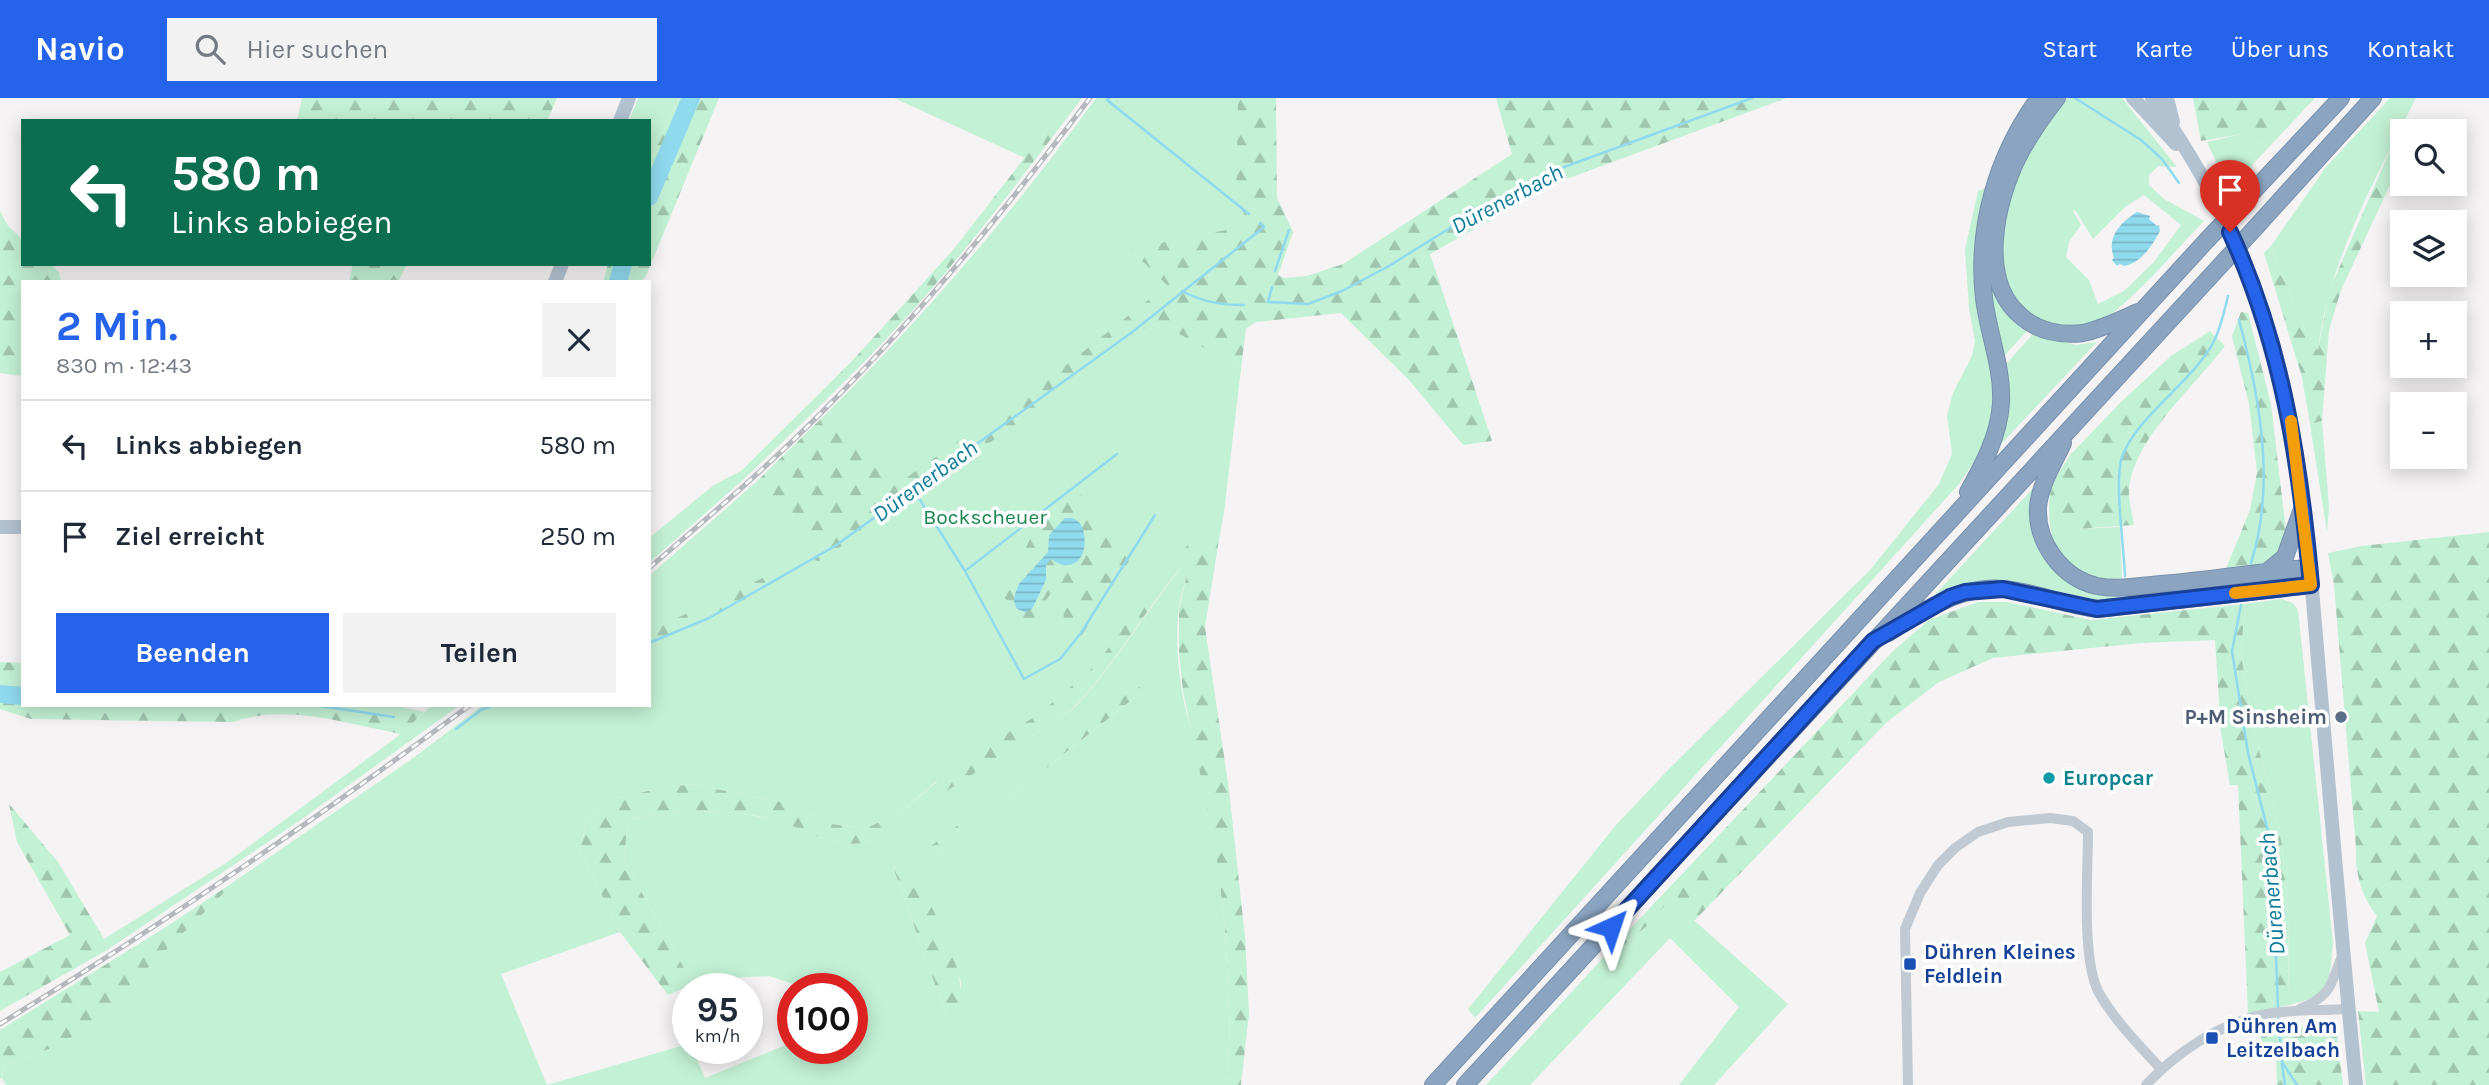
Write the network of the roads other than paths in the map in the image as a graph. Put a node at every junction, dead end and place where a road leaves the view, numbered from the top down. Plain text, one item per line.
1 (629, 98) edge
2 (2039, 98) edge
3 (2057, 98) edge
4 (2133, 98) edge
5 (2152, 98) edge
6 (2165, 98) edge
7 (2341, 98) edge
8 (2373, 98) edge
9 (621, 119) edge
10 (2175, 130) junction
11 (2192, 159) junction
12 (2144, 310) junction
13 (2071, 427) junction
14 (2302, 509) junction
15 (1952, 519) junction
16 (0, 527) edge
17 (21, 527) edge
18 (2268, 571) junction
19 (2310, 577) junction
20 (1873, 641) junction
21 (2343, 954) junction
22 (2348, 1009) junction
23 (2288, 1013) junction
24 (2161, 1069) junction
25 (1433, 1085) edge
26 (1465, 1085) edge
27 (1908, 1085) edge
28 (2146, 1085) edge
29 (2356, 1085) edge

1 - 9 main road
2 - 15 highway
3 - 12 highway
4 - 11 main road
5 - 10 main road
6 - 10 main road
7 - 12 highway, bridge
8 - 13 highway, bridge
10 - 11 main road
11 - 14 main road
12 - 15 highway
13 - 18 highway
13 - 20 highway
14 - 18 highway
14 - 19 main road
15 - 25 highway
16 - 17 main road
18 - 19 highway
19 - 20 highway
19 - 21 main road
20 - 26 highway
21 - 22 main road
21 - 23 street
22 - 23 street
22 - 29 main road
23 - 24 street
24 - 27 street
24 - 28 street

